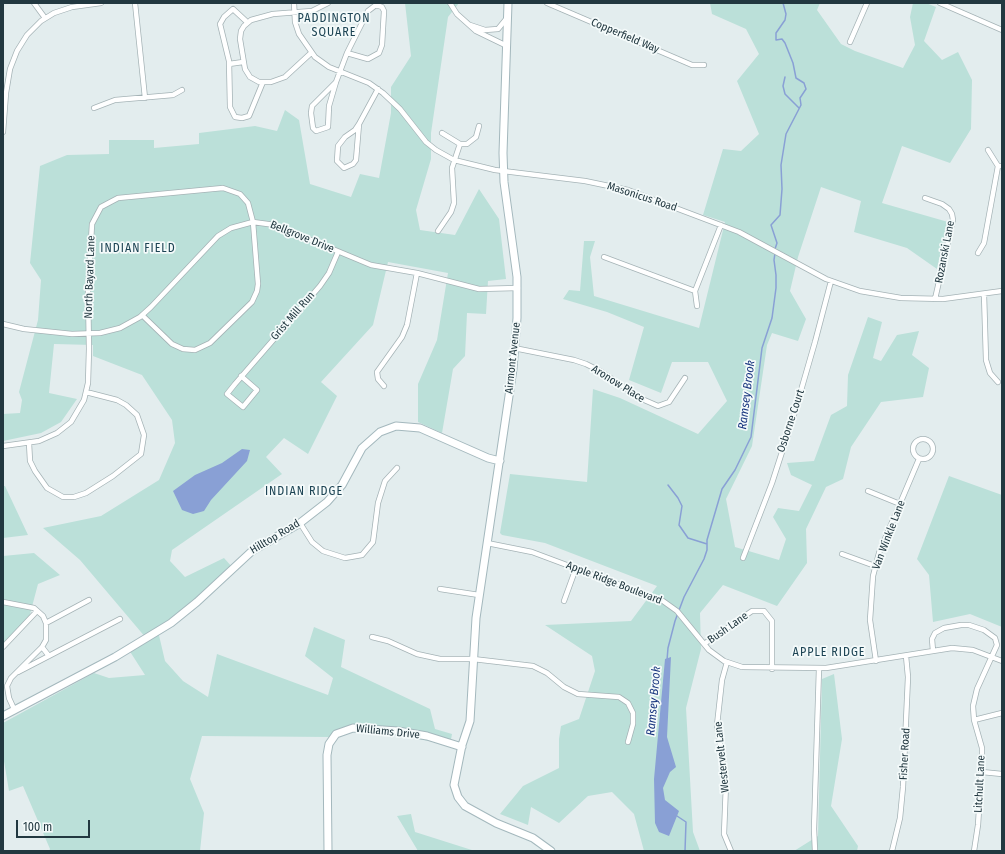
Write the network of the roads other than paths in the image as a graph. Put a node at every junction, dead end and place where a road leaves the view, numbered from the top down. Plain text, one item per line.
1 (34, 3) edge
2 (101, 3) edge
3 (135, 3) edge
4 (294, 3) edge
5 (328, 3) edge
6 (450, 3) edge
7 (508, 3) edge
8 (547, 3) edge
9 (867, 3) edge
10 (940, 3) edge
11 (294, 12) junction
12 (508, 17) junction
13 (45, 18) junction
14 (247, 22) junction
15 (468, 24) junction
16 (1002, 30) edge
17 (850, 42) dead end
18 (507, 46) junction
19 (311, 53) junction
20 (347, 53) junction
21 (243, 62) junction
22 (229, 64) junction
23 (704, 65) dead end
24 (340, 72) junction
25 (263, 82) junction
26 (336, 82) junction
27 (5, 86) edge
28 (378, 89) junction
29 (182, 90) dead end
30 (145, 98) junction
31 (94, 108) dead end
32 (358, 124) junction
33 (479, 126) dead end
34 (3, 132) edge
35 (442, 133) dead end
36 (460, 144) junction
37 (988, 150) dead end
38 (454, 160) junction
39 (1000, 166) edge
40 (503, 171) junction
41 (926, 198) dead end
42 (253, 222) junction
43 (722, 225) junction
44 (438, 231) dead end
45 (338, 252) junction
46 (978, 253) dead end
47 (604, 257) dead end
48 (417, 273) junction
49 (831, 281) junction
50 (518, 288) junction
51 (696, 291) junction
52 (1002, 291) edge
53 (984, 294) junction
54 (935, 299) junction
55 (697, 306) dead end
56 (142, 315) junction
57 (3, 324) edge
58 (89, 334) junction
59 (514, 348) junction
60 (241, 376) junction
61 (685, 378) dead end
62 (998, 382) dead end
63 (384, 386) dead end
64 (86, 392) junction
65 (30, 443) junction
66 (3, 446) edge
67 (919, 459) junction
68 (500, 461) junction
69 (397, 468) dead end
70 (868, 491) dead end
71 (900, 504) junction
72 (300, 523) junction
73 (487, 543) junction
74 (842, 554) dead end
75 (743, 558) dead end
76 (875, 566) junction
77 (576, 568) junction
78 (440, 589) dead end
79 (479, 595) junction
80 (89, 600) dead end
81 (564, 600) dead end
82 (3, 602) edge
83 (37, 611) junction
84 (120, 619) dead end
85 (46, 623) junction
86 (372, 637) dead end
87 (704, 644) junction
88 (3, 647) edge
89 (42, 647) junction
90 (933, 651) junction
91 (49, 656) junction
92 (906, 656) junction
93 (992, 657) junction
94 (472, 659) junction
95 (876, 661) junction
96 (1002, 661) edge
97 (727, 662) junction
98 (819, 668) junction
99 (772, 669) junction
100 (14, 674) junction
101 (14, 709) junction
102 (1002, 713) edge
103 (3, 716) edge
104 (974, 720) junction
105 (628, 742) dead end
106 (462, 747) junction
107 (982, 772) junction
108 (1002, 774) edge
109 (328, 851) edge
110 (551, 851) edge
111 (731, 851) edge
112 (815, 851) edge
113 (892, 851) edge
114 (975, 851) edge

1 - 13 street
2 - 13 street
3 - 30 street
4 - 11 street, Masonicus Road
5 - 11 street
6 - 15 street
7 - 12 street, Airmont Avenue
8 - 23 street, Copperfield Way
9 - 17 street
10 - 16 street
11 - 14 street
11 - 19 street, Masonicus Road
12 - 15 street
12 - 18 street, Airmont Avenue
13 - 27 street
14 - 21 street
14 - 22 street
15 - 18 street
18 - 40 street, Airmont Avenue
19 - 24 street, Masonicus Road
19 - 25 street
20 - 20 street
20 - 24 street
21 - 22 street
21 - 25 street
22 - 25 street
24 - 26 street
24 - 28 street, Masonicus Road
26 - 26 street
27 - 34 street
28 - 32 street
28 - 38 street, Masonicus Road
29 - 30 street
30 - 31 street
32 - 32 street
33 - 36 street
35 - 36 street
36 - 38 street
37 - 39 street
38 - 40 street, Masonicus Road
38 - 44 street
39 - 46 street
40 - 43 street, Masonicus Road
40 - 50 street, Airmont Avenue
41 - 54 street, Rozanski Lane
42 - 45 street, Bellgrove Drive
42 - 56 street, Bellgrove Drive
42 - 56 street, North Bayard Lane
42 - 58 street, North Bayard Lane
43 - 49 street, Masonicus Road
43 - 51 street
45 - 48 street, Bellgrove Drive
45 - 60 street, Grist Mill Run
47 - 51 street
48 - 50 street, Bellgrove Drive
48 - 63 street
49 - 54 street, Masonicus Road
49 - 75 street, Osborne Court
50 - 59 street, Airmont Avenue
51 - 55 street
52 - 53 street, Masonicus Road
53 - 54 street, Masonicus Road
53 - 62 street
56 - 58 street, Bellgrove Drive
57 - 58 street, Bellgrove Drive
58 - 64 street, North Bayard Lane
59 - 61 street, Aronow Place
59 - 68 street, Airmont Avenue
60 - 60 street, Grist Mill Run
64 - 65 street, North Bayard Lane
64 - 65 street
65 - 66 street, North Bayard Lane
67 - 67 street, Van Winkle Lane
67 - 71 street, Van Winkle Lane
68 - 72 street, Hilltop Road
68 - 73 street, Airmont Avenue
69 - 72 street
70 - 71 street
71 - 76 street, Van Winkle Lane
72 - 101 street, Hilltop Road
73 - 77 street, Apple Ridge Boulevard
73 - 79 street, Airmont Avenue
74 - 76 street
76 - 95 street, Van Winkle Lane
77 - 81 street
77 - 87 street, Apple Ridge Boulevard
78 - 79 street
79 - 94 street, Airmont Avenue
80 - 85 street
82 - 83 street
83 - 85 street
83 - 88 street
84 - 91 street
85 - 89 street
86 - 94 street
87 - 97 street, Apple Ridge Boulevard
87 - 99 street, Bush Lane
89 - 91 street
89 - 100 street
90 - 92 street, Apple Ridge Boulevard
90 - 93 street, Apple Ridge Boulevard
90 - 93 street, Litchult Lane
91 - 100 street
92 - 95 street, Apple Ridge Boulevard
92 - 113 street, Fisher Road
93 - 96 street, Apple Ridge Boulevard
93 - 104 street, Litchult Lane
94 - 105 street
94 - 106 street, Airmont Avenue
95 - 98 street, Apple Ridge Boulevard
97 - 99 street, Apple Ridge Boulevard
97 - 111 street, Westervelt Lane
98 - 99 street, Apple Ridge Boulevard
98 - 112 street
100 - 101 street
101 - 103 street, Hilltop Road
102 - 104 street
104 - 107 street, Litchult Lane
106 - 109 street, Williams Drive
106 - 110 street, Airmont Avenue
107 - 108 street
107 - 114 street, Litchult Lane

